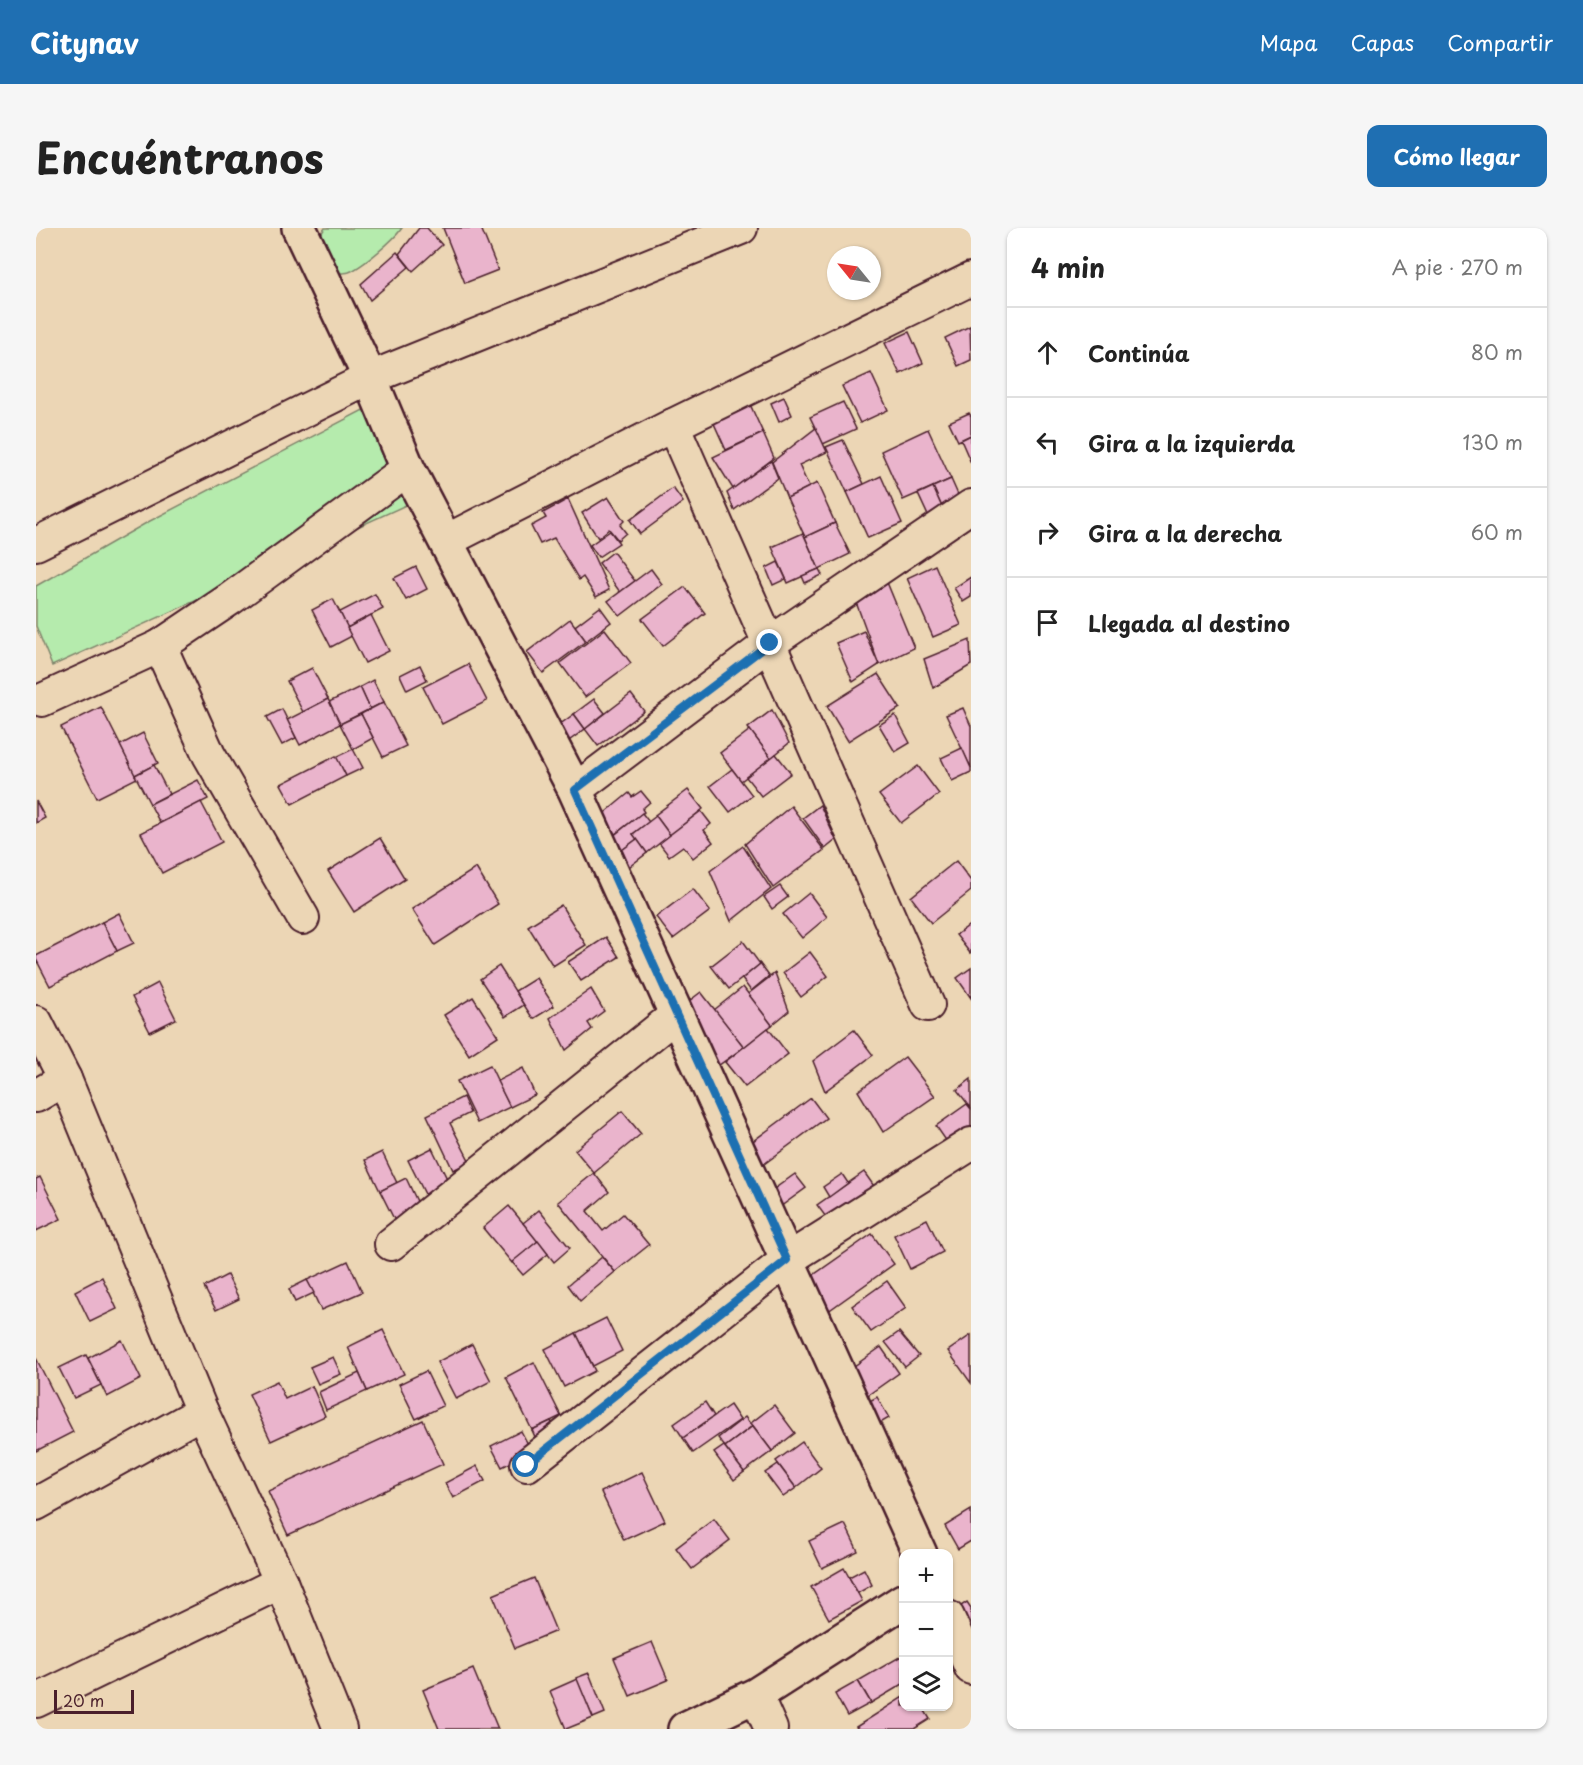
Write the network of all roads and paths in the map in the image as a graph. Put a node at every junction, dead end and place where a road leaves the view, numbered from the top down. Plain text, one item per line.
1 (299, 228) edge
2 (741, 228) edge
3 (971, 279) edge
4 (369, 378) junction
5 (673, 425) junction
6 (408, 469) junction
7 (971, 507) edge
8 (446, 542) junction
9 (36, 544) edge
10 (770, 643) junction
11 (160, 646) junction
12 (42, 700) dead end
13 (575, 790) junction
14 (303, 918) dead end
15 (928, 1005) dead end
16 (676, 1015) junction
17 (36, 1022) edge
18 (65, 1079) junction
19 (36, 1096) edge
20 (971, 1144) edge
21 (391, 1244) dead end
22 (787, 1260) junction
23 (202, 1412) junction
24 (526, 1465) dead end
25 (36, 1504) edge
26 (918, 1549) edge
27 (281, 1582) junction
28 (899, 1603) edge
29 (953, 1628) edge
30 (971, 1668) edge
31 (756, 1695) junction
32 (36, 1701) edge
33 (340, 1729) edge
34 (686, 1729) edge
35 (771, 1729) edge

1 - 4 street
2 - 4 street
3 - 5 street
4 - 6 street
4 - 9 street
5 - 8 street
5 - 10 street
6 - 8 street
6 - 11 street
7 - 10 street
8 - 13 street
10 - 13 street
10 - 15 street
11 - 12 street
11 - 14 street
13 - 16 street
16 - 21 street
16 - 22 street
17 - 18 street
18 - 19 street
18 - 23 street
20 - 22 street
22 - 24 street
22 - 26 street
23 - 25 street
23 - 27 street
27 - 32 street
27 - 33 street
28 - 31 street
29 - 30 street
31 - 34 street
31 - 35 street

